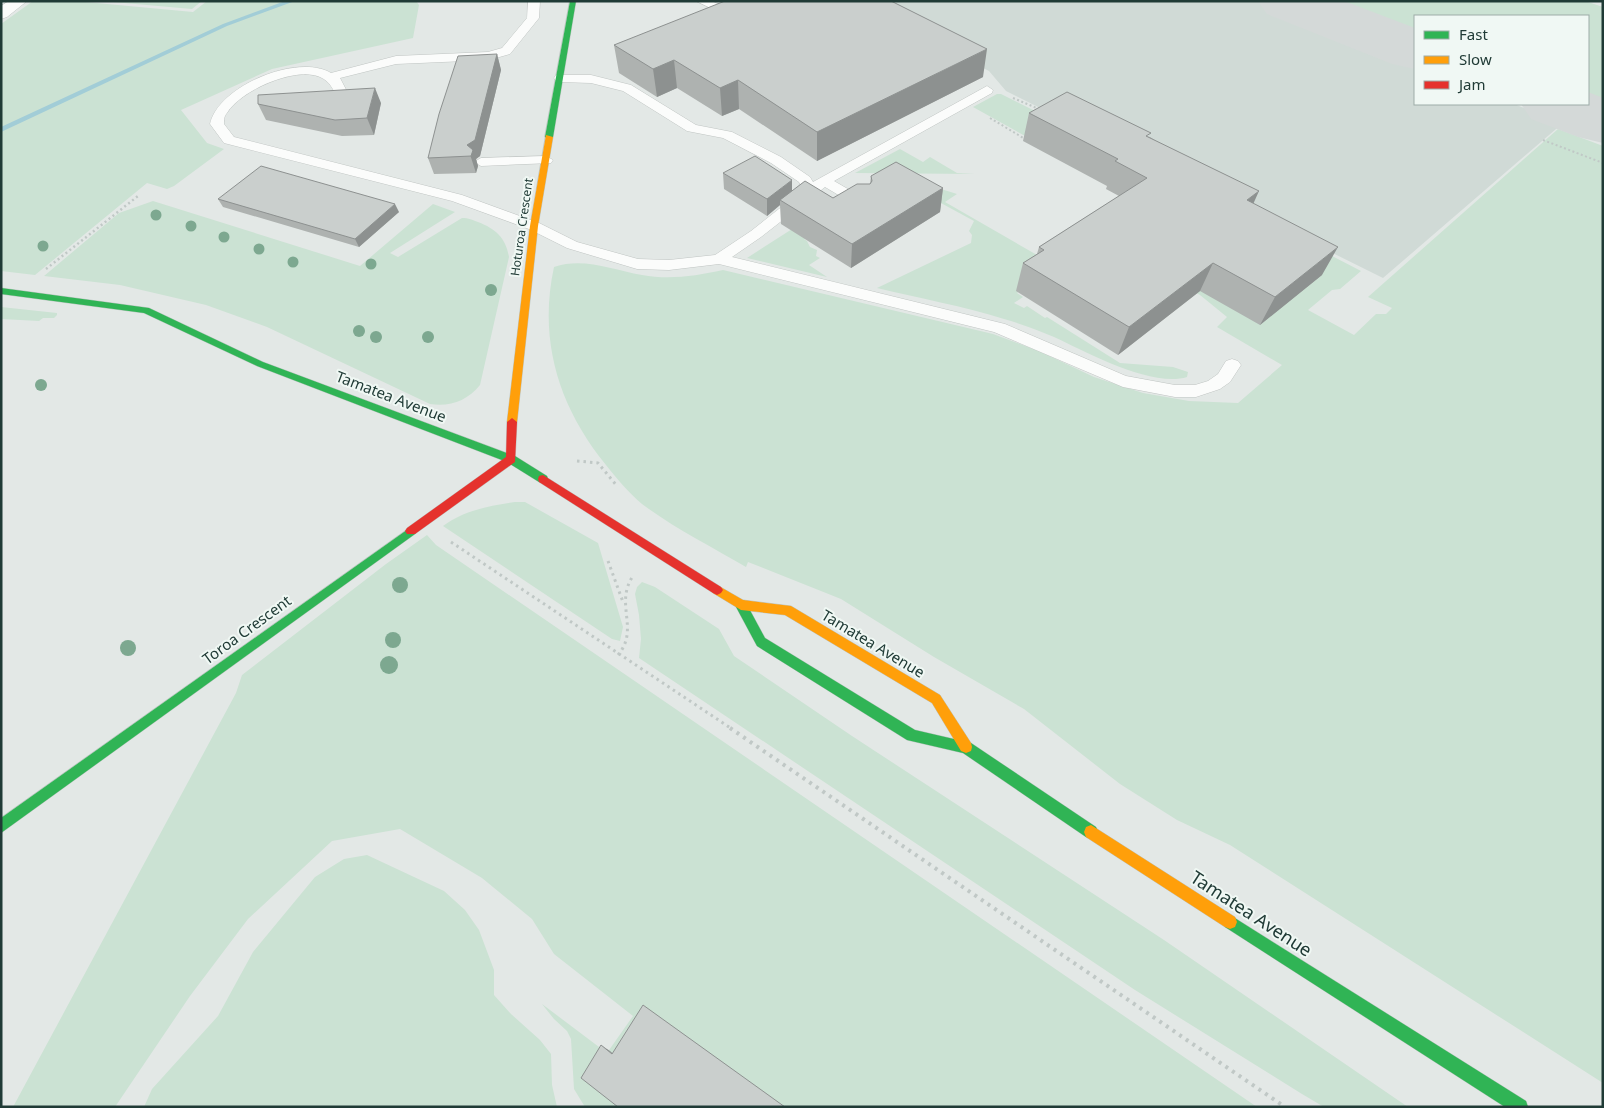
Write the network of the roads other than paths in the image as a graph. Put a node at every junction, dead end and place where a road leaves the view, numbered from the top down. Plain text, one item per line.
1 (19, 1) edge
2 (534, 1) edge
3 (702, 1) edge
4 (576, 2) edge
5 (727, 12) edge
6 (1, 14) edge
7 (331, 77) junction
8 (560, 78) junction
9 (987, 90) dead end
10 (344, 97) edge
11 (546, 160) junction
12 (481, 162) dead end
13 (824, 181) junction
14 (811, 192) junction
15 (862, 203) edge
16 (534, 226) junction
17 (719, 259) junction
18 (1, 291) edge
19 (1232, 366) dead end
20 (511, 459) junction
21 (741, 605) junction
22 (966, 747) junction
23 (1, 826) edge
24 (1520, 1107) edge

1 - 6 street
2 - 7 lane
3 - 5 lane
4 - 8 street, Hoturoa Crescent
7 - 10 lane
7 - 16 lane
8 - 11 street, Hoturoa Crescent
8 - 14 lane
9 - 13 lane
11 - 12 lane
11 - 16 street, Hoturoa Crescent
13 - 14 lane
13 - 15 lane
14 - 17 lane
16 - 17 lane
16 - 20 street, Hoturoa Crescent
17 - 19 lane
18 - 20 street, Tamatea Avenue
20 - 21 street, Tamatea Avenue
20 - 23 street, Toroa Crescent
21 - 22 street, Tamatea Avenue
21 - 22 street, Tamatea Avenue
22 - 24 street, Tamatea Avenue

